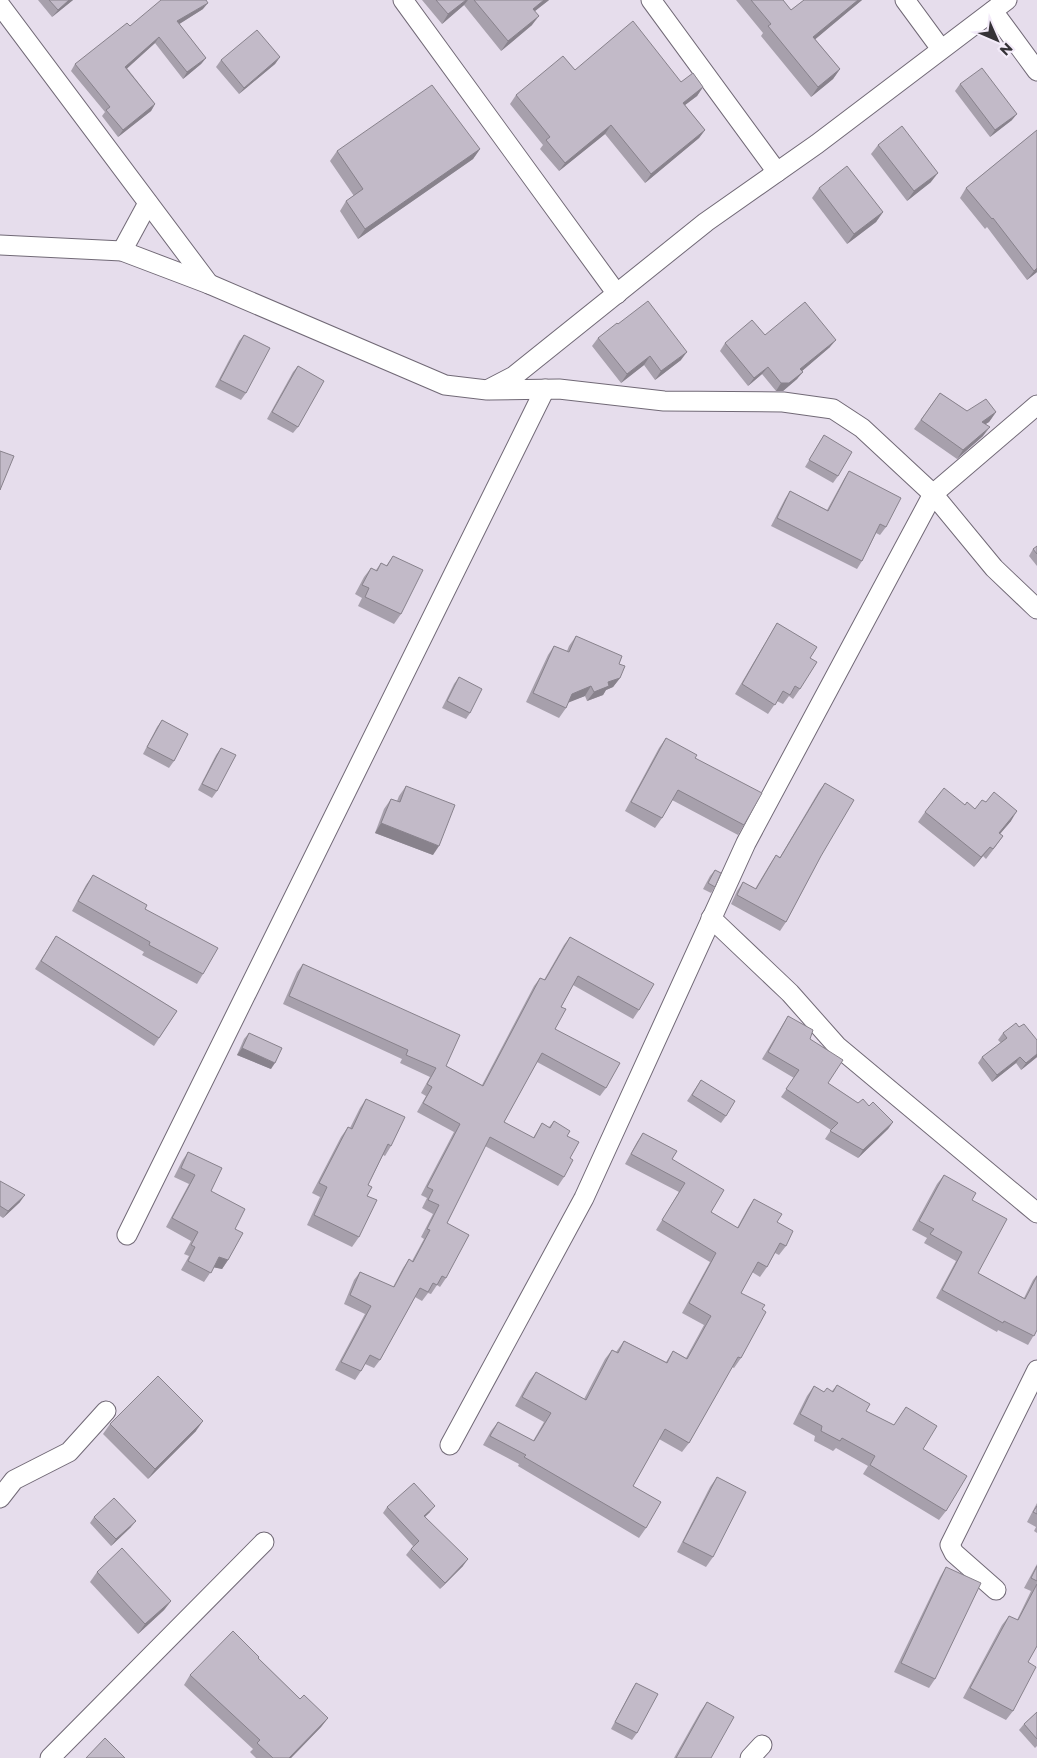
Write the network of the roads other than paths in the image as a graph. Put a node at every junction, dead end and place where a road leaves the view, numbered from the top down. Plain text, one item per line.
1 (402, 0) edge
2 (651, 0) edge
3 (905, 0) edge
4 (0, 5) edge
5 (1000, 6) edge
6 (941, 49) junction
7 (1037, 71) edge
8 (777, 172) junction
9 (148, 203) junction
10 (0, 245) edge
11 (122, 251) junction
12 (209, 284) junction
13 (617, 294) junction
14 (545, 389) junction
15 (487, 390) junction
16 (1037, 405) edge
17 (933, 494) junction
18 (1037, 609) edge
19 (711, 918) junction
20 (1037, 1213) edge
21 (127, 1235) dead end
22 (1037, 1370) edge
23 (106, 1411) dead end
24 (450, 1445) dead end
25 (0, 1498) edge
26 (264, 1542) dead end
27 (996, 1590) dead end
28 (50, 1758) edge

1 - 13 street
2 - 8 street
3 - 6 street
4 - 9 street
5 - 6 street
5 - 7 street
6 - 8 street
8 - 13 street
9 - 11 street
9 - 12 street
10 - 11 street
11 - 12 street
12 - 15 street
13 - 15 street
14 - 15 street
14 - 17 street
14 - 21 street
16 - 17 street
17 - 18 street
17 - 19 street
19 - 20 street
19 - 24 street
22 - 27 street
23 - 25 street
26 - 28 street

